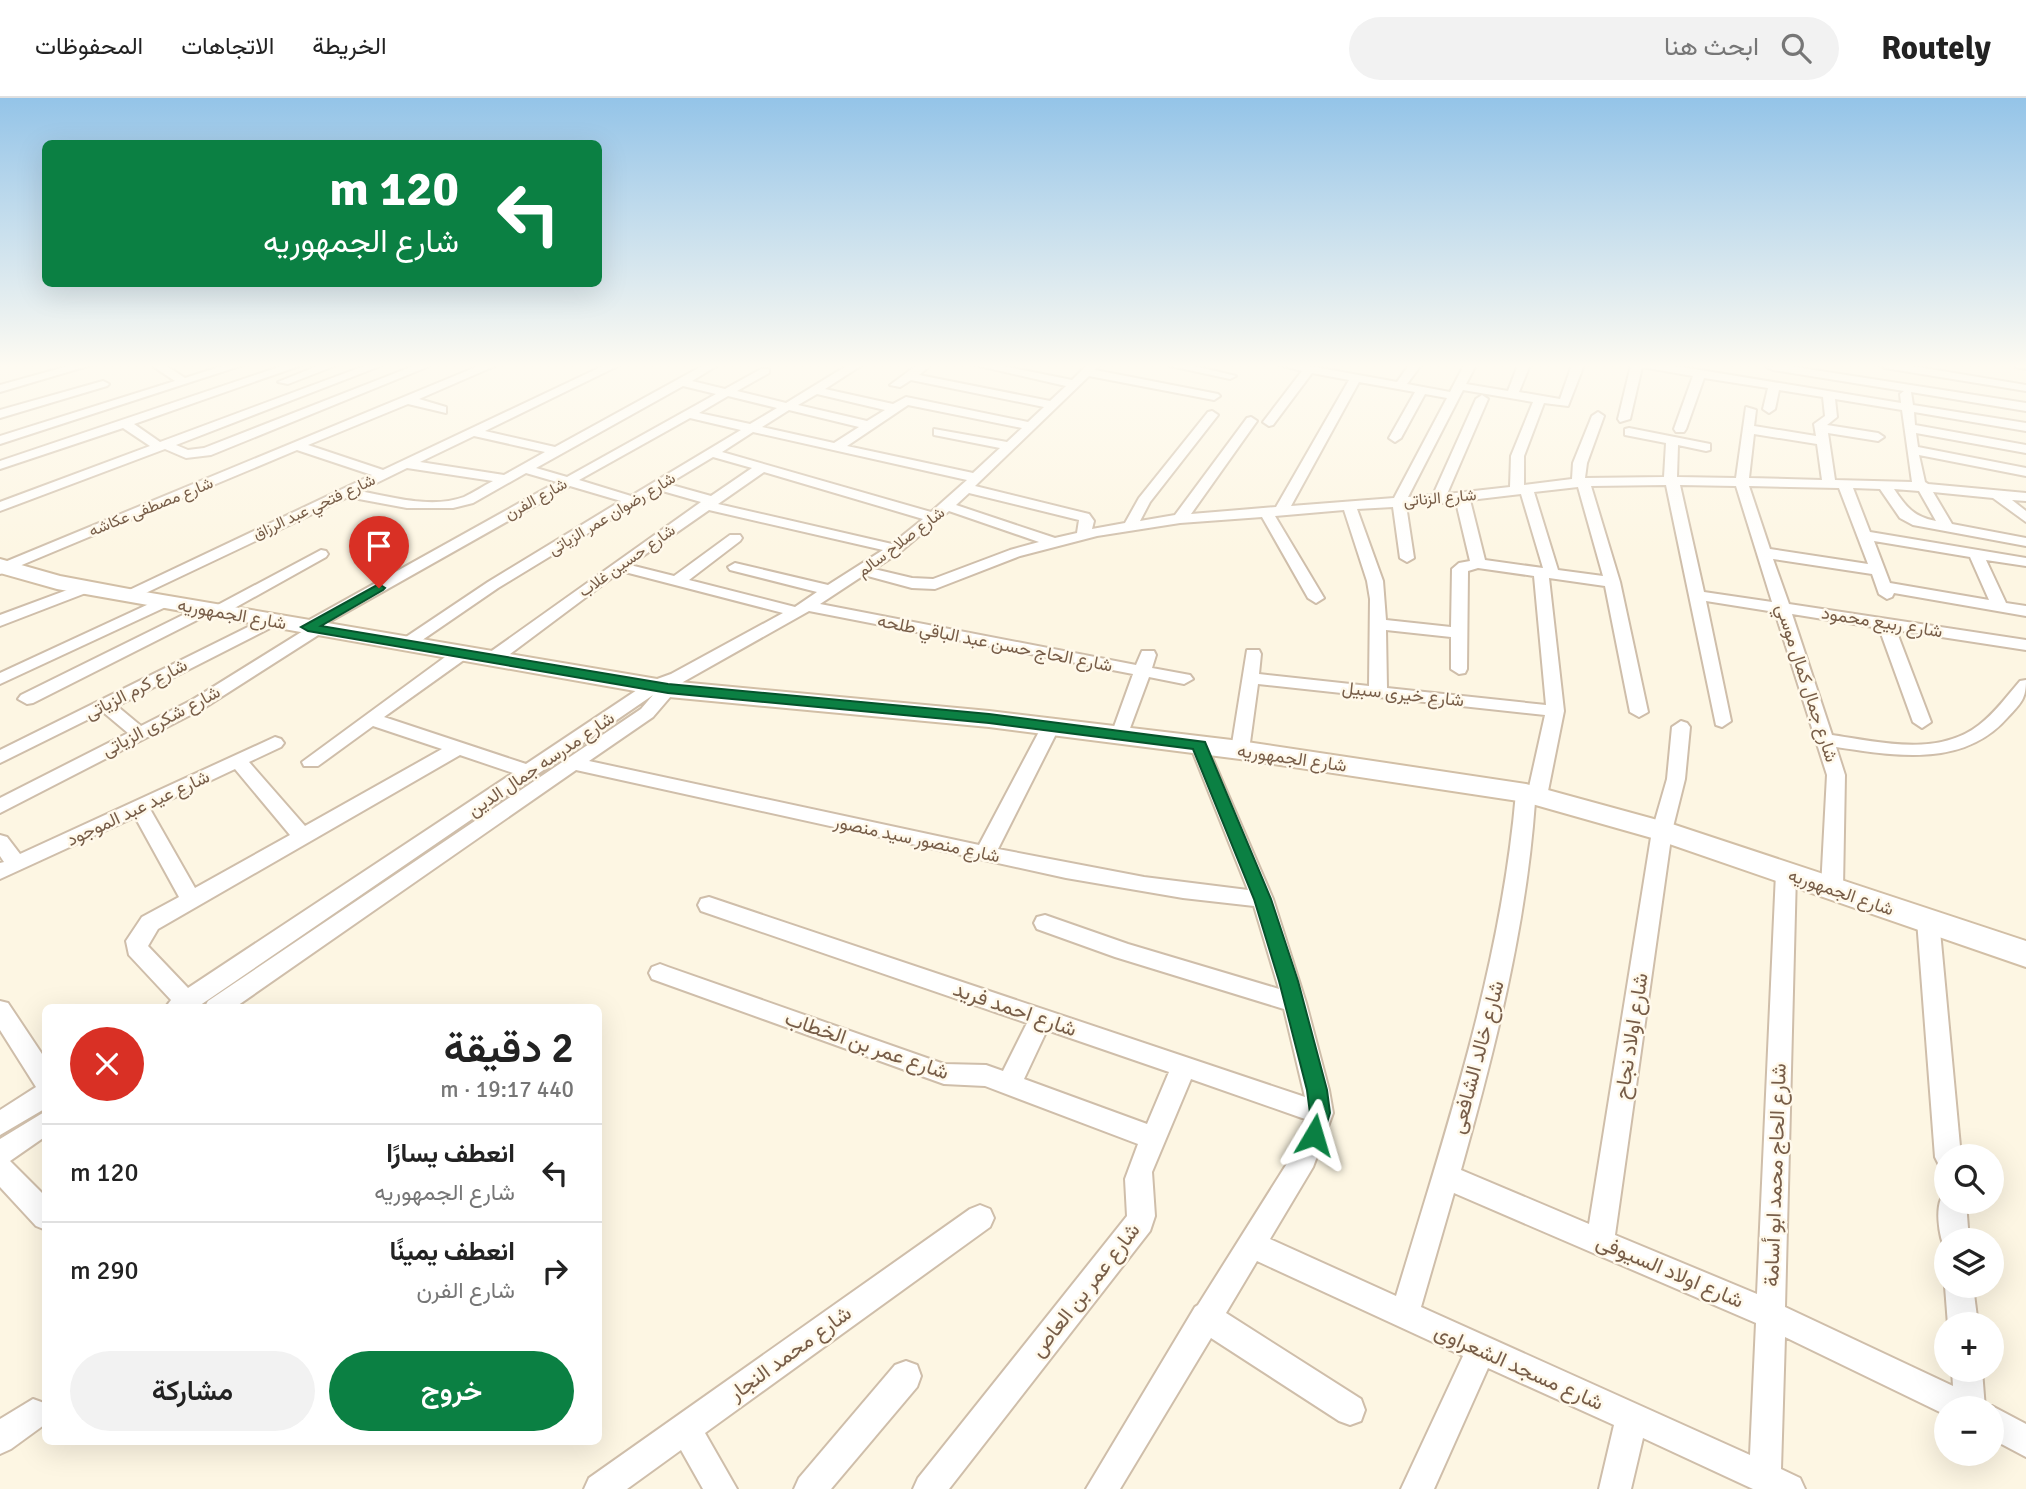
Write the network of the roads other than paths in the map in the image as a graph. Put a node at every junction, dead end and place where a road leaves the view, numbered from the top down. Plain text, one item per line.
1 (1748, 429) edge
2 (32, 430) edge
3 (106, 430) edge
4 (141, 430) edge
5 (205, 430) edge
6 (262, 430) edge
7 (336, 430) edge
8 (475, 430) edge
9 (595, 430) edge
10 (659, 430) edge
11 (751, 430) edge
12 (756, 430) edge
13 (861, 430) edge
14 (1028, 430) edge
15 (1200, 430) edge
16 (1245, 430) edge
17 (1324, 430) edge
18 (1400, 430) edge
19 (1436, 430) edge
20 (1468, 430) edge
21 (1528, 430) edge
22 (1593, 430) edge
23 (1648, 430) edge
24 (1677, 430) edge
25 (1761, 430) edge
26 (1821, 430) edge
27 (1910, 430) edge
28 (1920, 430) edge
29 (471, 432) junction
30 (939, 432) dead end
31 (1821, 434) junction
32 (1676, 435) junction
33 (1878, 437) dead end
34 (1395, 438) dead end
35 (0, 440) edge
36 (162, 446) junction
37 (297, 446) junction
38 (1010, 446) junction
39 (836, 447) junction
40 (1706, 447) dead end
41 (1912, 450) junction
42 (2026, 450) edge
43 (557, 451) junction
44 (713, 453) junction
45 (406, 464) junction
46 (0, 465) edge
47 (764, 466) junction
48 (526, 469) junction
49 (2026, 472) edge
50 (383, 474) junction
51 (506, 479) junction
52 (568, 481) junction
53 (1671, 481) junction
54 (971, 483) junction
55 (1581, 483) junction
56 (1742, 484) junction
57 (1829, 485) junction
58 (1845, 485) junction
59 (1884, 485) junction
60 (659, 486) junction
61 (1921, 486) junction
62 (1522, 490) junction
63 (346, 492) junction
64 (1997, 494) junction
65 (1462, 497) junction
66 (2026, 497) edge
67 (1438, 499) junction
68 (635, 501) junction
69 (1399, 502) junction
70 (709, 503) junction
71 (1349, 505) junction
72 (947, 506) junction
73 (0, 507) edge
74 (1274, 511) junction
75 (934, 518) junction
76 (2026, 518) edge
77 (1180, 519) junction
78 (1130, 527) junction
79 (1947, 528) junction
80 (1084, 535) junction
81 (1864, 536) junction
82 (735, 538) dead end
83 (1052, 542) junction
84 (2026, 542) edge
85 (895, 549) junction
86 (1766, 553) junction
87 (321, 554) dead end
88 (1976, 554) junction
89 (1407, 558) dead end
90 (2026, 562) edge
91 (1478, 564) junction
92 (618, 566) junction
93 (734, 567) dead end
94 (1, 568) edge
95 (1877, 570) junction
96 (865, 571) junction
97 (1546, 573) junction
98 (677, 581) junction
99 (1612, 582) junction
100 (86, 588) junction
101 (832, 591) junction
102 (1696, 595) junction
103 (128, 596) junction
104 (1316, 598) dead end
105 (164, 602) junction
106 (1782, 606) junction
107 (2000, 607) junction
108 (802, 609) junction
109 (211, 611) junction
110 (2026, 611) edge
111 (0, 621) edge
112 (272, 621) junction
113 (1885, 622) junction
114 (1378, 624) junction
115 (313, 628) junction
116 (1459, 633) junction
117 (407, 644) junction
118 (2026, 645) edge
119 (462, 653) junction
120 (1253, 654) dead end
121 (492, 659) junction
122 (1145, 663) junction
123 (1459, 669) dead end
124 (1250, 678) junction
125 (0, 679) edge
126 (1184, 680) dead end
127 (667, 684) junction
128 (2026, 685) edge
129 (1378, 691) junction
130 (27, 699) dead end
131 (105, 705) junction
132 (1555, 711) junction
133 (1639, 712) dead end
134 (371, 719) junction
135 (1722, 721) dead end
136 (1922, 722) dead end
137 (1051, 726) junction
138 (1681, 727) dead end
139 (140, 734) junction
140 (1120, 735) junction
141 (1827, 740) junction
142 (275, 743) dead end
143 (1199, 745) junction
144 (458, 748) junction
145 (1240, 750) junction
146 (0, 757) edge
147 (238, 761) junction
148 (311, 762) dead end
149 (575, 764) junction
150 (530, 772) junction
151 (1532, 794) junction
152 (0, 806) edge
153 (139, 807) junction
154 (1662, 831) junction
155 (302, 836) junction
156 (0, 842) edge
157 (985, 854) junction
158 (9, 868) edge
159 (1786, 873) junction
160 (1832, 888) junction
161 (191, 899) junction
162 (1262, 899) junction
163 (709, 905) dead end
164 (1928, 920) junction
165 (1045, 923) dead end
166 (2026, 954) edge
167 (660, 973) dead end
168 (1294, 1003) junction
169 (181, 1004) edge
170 (183, 1004) edge
171 (222, 1004) edge
172 (0, 1010) edge
173 (1041, 1018) junction
174 (1184, 1066) junction
175 (42, 1076) edge
176 (1009, 1084) junction
177 (42, 1097) edge
178 (1320, 1113) junction
179 (0, 1124) edge
180 (42, 1125) edge
181 (1154, 1138) junction
182 (1947, 1144) edge
183 (0, 1153) edge
184 (0, 1168) edge
185 (1445, 1176) junction
186 (42, 1213) edge
187 (980, 1218) dead end
188 (1600, 1241) junction
189 (1250, 1244) junction
190 (1771, 1315) junction
191 (1404, 1316) junction
192 (1205, 1317) junction
193 (1481, 1350) junction
194 (905, 1376) dead end
195 (1942, 1396) edge
196 (1350, 1410) dead end
197 (33, 1414) dead end
198 (1632, 1417) junction
199 (685, 1428) junction
200 (2004, 1429) edge
201 (0, 1438) edge
202 (2026, 1441) edge
203 (1777, 1483) edge
204 (1107, 1487) edge
205 (600, 1489) edge
206 (721, 1489) edge
207 (810, 1489) edge
208 (929, 1489) edge
209 (1417, 1489) edge
210 (1615, 1489) edge

1 - 56 street
2 - 35 street
3 - 46 street
4 - 36 street
5 - 36 street
6 - 36 street
7 - 37 street, شارع مصطفى عكاشه
8 - 29 street, شارع فتحي عبد الرزاق
9 - 43 street
10 - 52 street, شارع الفرن
11 - 44 street, شارع رضوان عمر الزياتى
12 - 39 street
13 - 39 street
14 - 38 street, شارع صلاح سالم
15 - 78 street
16 - 77 street
17 - 74 street
18 - 34 street
19 - 69 street
20 - 67 street
21 - 62 street, شارع خالد الشافعى
22 - 55 street
23 - 32 street
24 - 32 street
25 - 31 street
26 - 31 street
27 - 41 street
28 - 42 street
29 - 43 street
29 - 45 street, شارع فتحي عبد الرزاق
30 - 38 street
31 - 33 street
31 - 57 street
32 - 40 street
32 - 53 street
36 - 73 street
37 - 50 street
37 - 94 street, شارع مصطفى عكاشه
38 - 54 street, شارع صلاح سالم
39 - 54 street
41 - 49 street
41 - 61 street
43 - 48 street
44 - 47 street
44 - 60 street, شارع رضوان عمر الزياتى
45 - 50 street, شارع فتحي عبد الرزاق
45 - 51 street
47 - 70 street, شارع حسين غلاب
47 - 75 street
48 - 51 street
48 - 52 street
50 - 63 street, شارع فتحي عبد الرزاق
51 - 63 street
52 - 68 street
52 - 115 street, شارع الفرن
53 - 55 street, شارع الزناتى
53 - 56 street, شارع الزناتى
53 - 102 street
54 - 72 street, شارع صلاح سالم
54 - 80 street
55 - 62 street, شارع الزناتى
55 - 99 street
56 - 57 street, شارع الزناتى
56 - 86 street, شارع جمال كمال موسي
57 - 58 street, شارع الزناتى
58 - 59 street, شارع الزناتى
58 - 81 street
59 - 61 street, شارع الزناتى
59 - 79 street
60 - 68 street, شارع رضوان عمر الزياتى
60 - 70 street
61 - 64 street, شارع الزناتى
61 - 79 street
62 - 65 street, شارع الزناتى
62 - 97 street, شارع خالد الشافعى
63 - 103 street, شارع فتحي عبد الرزاق
64 - 66 street, شارع الزناتى
64 - 76 street
65 - 67 street, شارع الزناتى
65 - 91 street
67 - 69 street, شارع الزناتى
68 - 117 street, شارع رضوان عمر الزياتى
69 - 71 street, شارع الزناتى
69 - 89 street
70 - 85 street
70 - 92 street, شارع حسين غلاب
71 - 74 street, شارع الزناتى
71 - 114 street
72 - 75 street, شارع صلاح سالم
72 - 83 street
74 - 77 street, شارع الزناتى
74 - 104 street
75 - 85 street, شارع صلاح سالم
77 - 78 street, شارع الزناتى
78 - 80 street, شارع الزناتى
79 - 84 street
80 - 83 street, شارع الزناتى
81 - 88 street
81 - 95 street
82 - 98 street
83 - 96 street, شارع الزناتى
85 - 96 street, شارع صلاح سالم
86 - 95 street
86 - 106 street, شارع جمال كمال موسي
87 - 109 street
88 - 90 street
88 - 107 street
91 - 97 street
91 - 116 street
92 - 98 street
92 - 121 street, شارع حسين غلاب
93 - 101 street
94 - 100 main road, شارع الجمهوريه
95 - 107 street
96 - 101 street, شارع صلاح سالم
97 - 99 street
97 - 132 street, شارع خالد الشافعى
98 - 108 street
99 - 133 street
100 - 103 main road, شارع الجمهوريه
100 - 111 street
101 - 108 street, شارع صلاح سالم
102 - 106 street, شارع ربيع محمود
102 - 135 street
103 - 105 main road, شارع الجمهوريه
105 - 109 main road, شارع الجمهوريه
105 - 125 street
106 - 113 street, شارع ربيع محمود
106 - 141 street, شارع جمال كمال موسي
107 - 110 street
108 - 122 street, شارع الحاج حسن عبد الباقي طلحه
108 - 127 street, شارع صلاح سالم
109 - 112 main road, شارع الجمهوريه
109 - 130 street
112 - 115 main road, شارع الجمهوريه
112 - 131 street, شارع كرم الزياتى
113 - 118 street, شارع ربيع محمود
113 - 136 street
114 - 116 street
114 - 129 street
115 - 117 main road, شارع الجمهوريه
115 - 139 street, شارع شكرى الزياتى
116 - 123 street
117 - 119 main road, شارع الجمهوريه
119 - 121 main road, شارع الجمهوريه
119 - 134 street
120 - 124 street
121 - 127 main road, شارع الجمهوريه
122 - 126 street, شارع الحاج حسن عبد الباقي طلحه
122 - 140 street
124 - 129 street, شارع خيرى سبيل
124 - 145 street
127 - 137 main road, شارع الجمهوريه
127 - 149 street, شارع مدرسه جمال الدين
127 - 150 street, شارع مدرسه جمال الدين
128 - 141 street
129 - 132 street, شارع خيرى سبيل
131 - 139 street
131 - 146 street, شارع كرم الزياتى
132 - 151 street, شارع خالد الشافعى
134 - 144 street
134 - 148 street
137 - 140 main road, شارع الجمهوريه
137 - 157 street
138 - 154 street, شارع اولاد نجاح
139 - 152 street, شارع شكرى الزياتى
140 - 143 main road, شارع الجمهوريه
141 - 160 street, شارع جمال كمال موسي
142 - 147 street, شارع عيد عبد الموجود
143 - 145 main road, شارع الجمهوريه
143 - 162 street
144 - 150 street
144 - 155 street
145 - 151 main road, شارع الجمهوريه
147 - 153 street, شارع عيد عبد الموجود
147 - 155 street
149 - 157 street, شارع منصور سيد منصور
149 - 171 street, شارع مدرسه جمال الدين
150 - 170 street, شارع مدرسه جمال الدين
151 - 154 main road, شارع الجمهوريه
151 - 185 street, شارع خالد الشافعى
153 - 158 street, شارع عيد عبد الموجود
153 - 161 street
154 - 159 main road, شارع الجمهوريه
154 - 188 street, شارع اولاد نجاح
155 - 161 street
156 - 158 street
157 - 162 street, شارع منصور سيد منصور
159 - 160 main road, شارع الجمهوريه
159 - 190 street, شارع الحاج محمد ابو أسامة
160 - 164 main road, شارع الجمهوريه
161 - 169 street
162 - 168 street
163 - 173 street, شارع احمد فريد
164 - 166 main road, شارع الجمهوريه
164 - 182 street
165 - 168 street
167 - 176 street, شارع عمر بن الخطاب
168 - 178 street
172 - 175 street
173 - 174 street, شارع احمد فريد
173 - 176 street
174 - 178 street, شارع احمد فريد
174 - 181 street, شارع عمر بن العاص
176 - 181 street, شارع عمر بن الخطاب
177 - 179 street
178 - 189 street
180 - 183 street
181 - 208 street, شارع عمر بن العاص
184 - 186 street
185 - 188 street, شارع اولاد السيوفى
185 - 191 street, شارع خالد الشافعى
187 - 199 street, شارع محمد النجار
188 - 190 street, شارع اولاد السيوفى
189 - 191 street, شارع مسجد الشعراوى
189 - 192 street
190 - 195 street, شارع اولاد السيوفى
190 - 203 street, شارع الحاج محمد ابو أسامة
191 - 193 street, شارع مسجد الشعراوى
192 - 196 street
192 - 204 street
193 - 198 street, شارع مسجد الشعراوى
193 - 209 street
194 - 207 street
197 - 201 street
198 - 203 street, شارع مسجد الشعراوى
198 - 210 street
199 - 205 street, شارع محمد النجار
199 - 206 street
200 - 202 street

